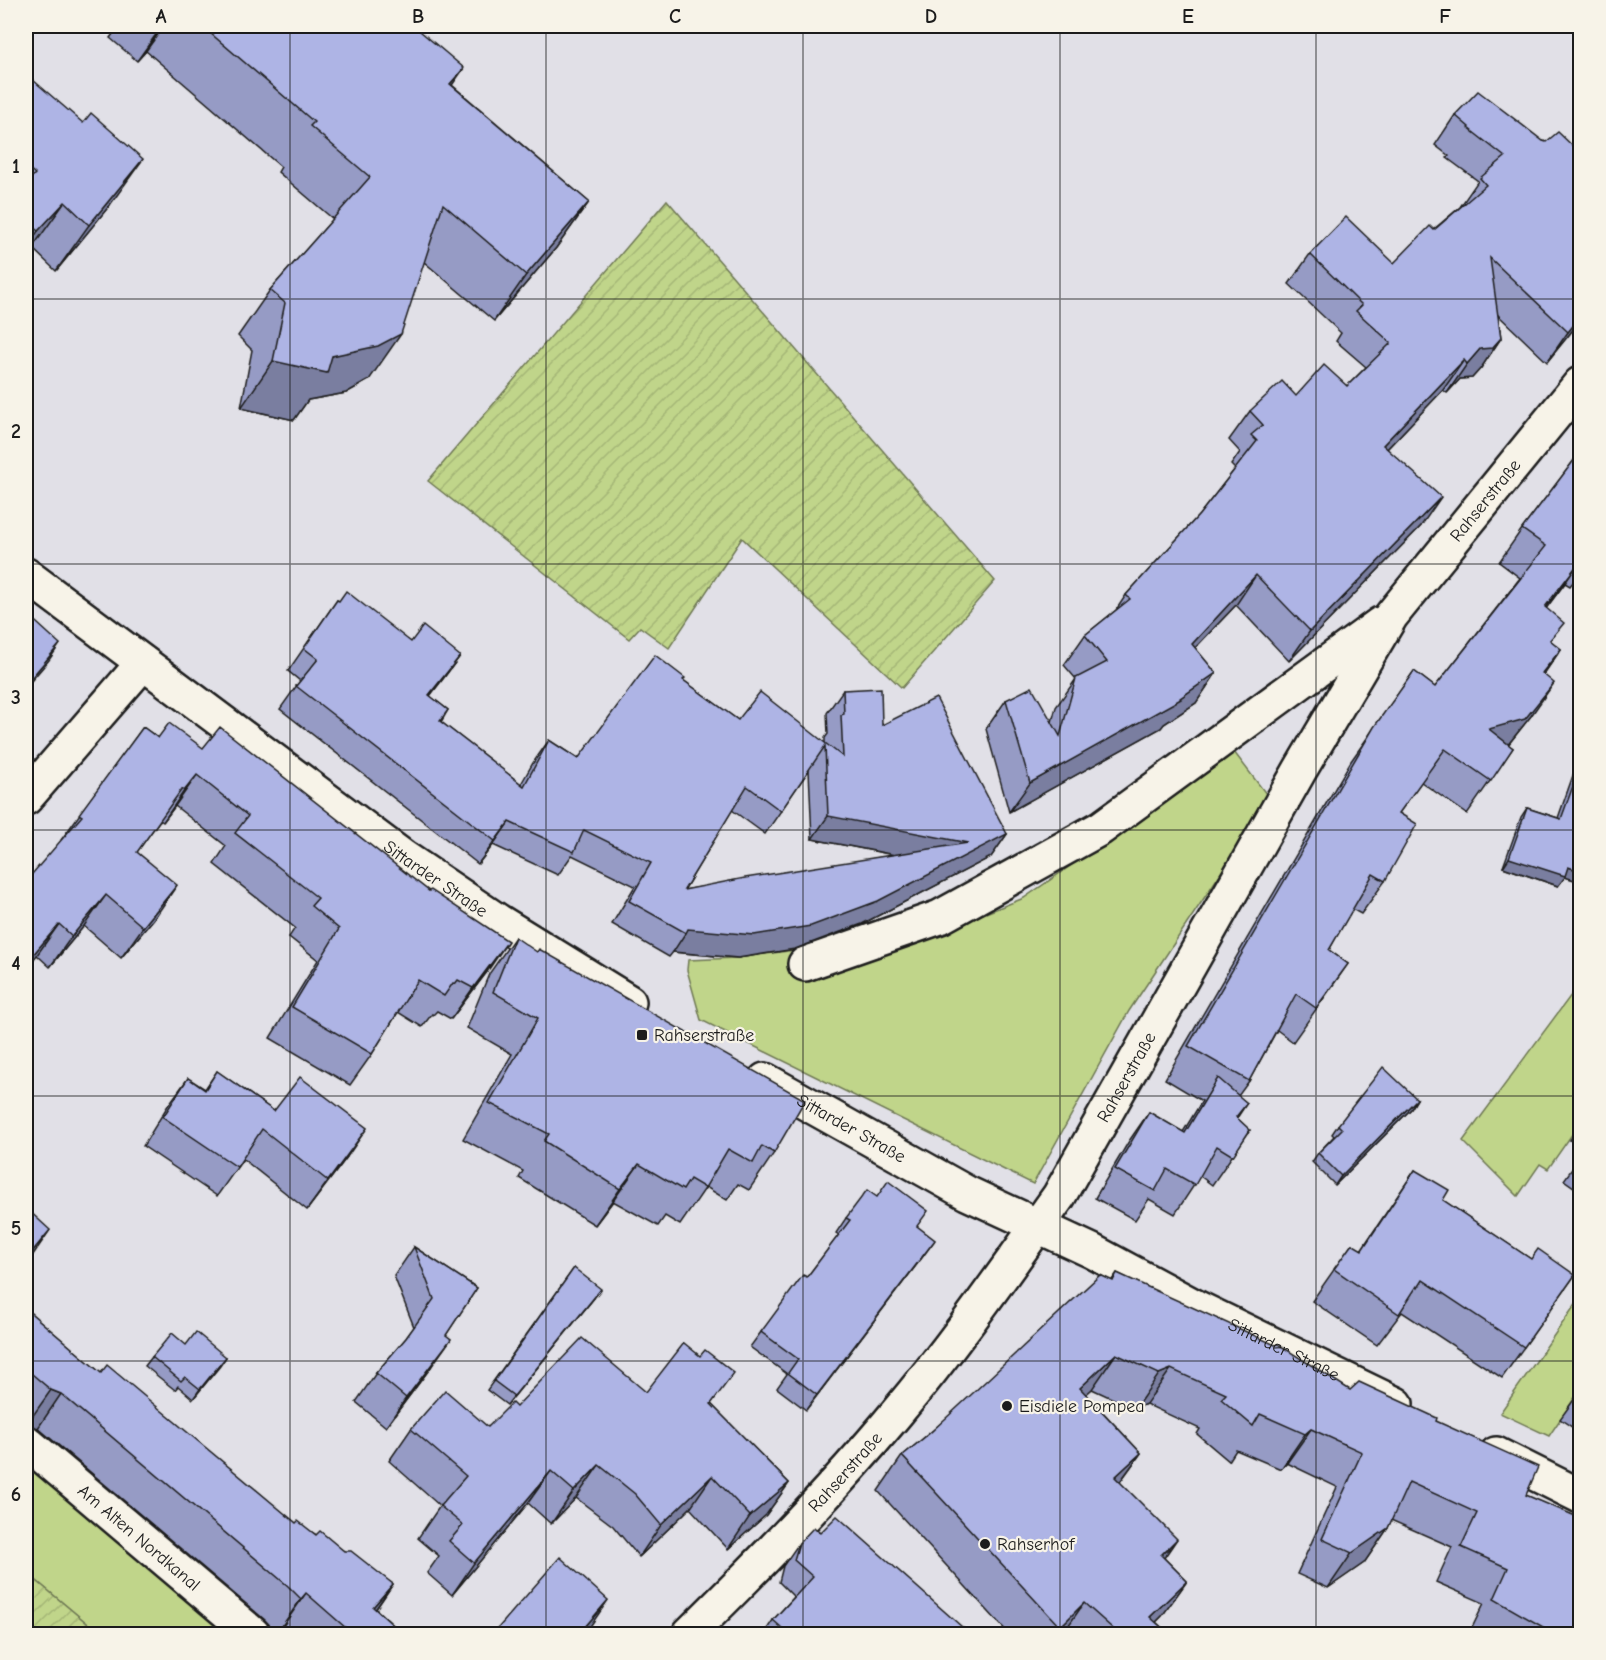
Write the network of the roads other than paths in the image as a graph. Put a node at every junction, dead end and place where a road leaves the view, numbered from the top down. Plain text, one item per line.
1 (1581, 384) edge
2 (26, 575) edge
3 (1391, 616) junction
4 (143, 663) junction
5 (26, 798) edge
6 (805, 964) dead end
7 (656, 1018) edge
8 (736, 1063) edge
9 (1038, 1226) junction
10 (1422, 1417) edge
11 (26, 1442) edge
12 (1475, 1443) edge
13 (1581, 1496) edge
14 (253, 1635) edge
15 (689, 1635) edge

1 - 3 street, Rahserstraße
2 - 4 street, Sittarder Straße
3 - 6 street, Rahserstraße
3 - 9 street, Rahserstraße
4 - 5 street
4 - 7 street, Sittarder Straße
8 - 9 street, Sittarder Straße
9 - 10 street, Sittarder Straße
9 - 15 street, Rahserstraße
11 - 14 street, Am Alten Nordkanal
12 - 13 street

